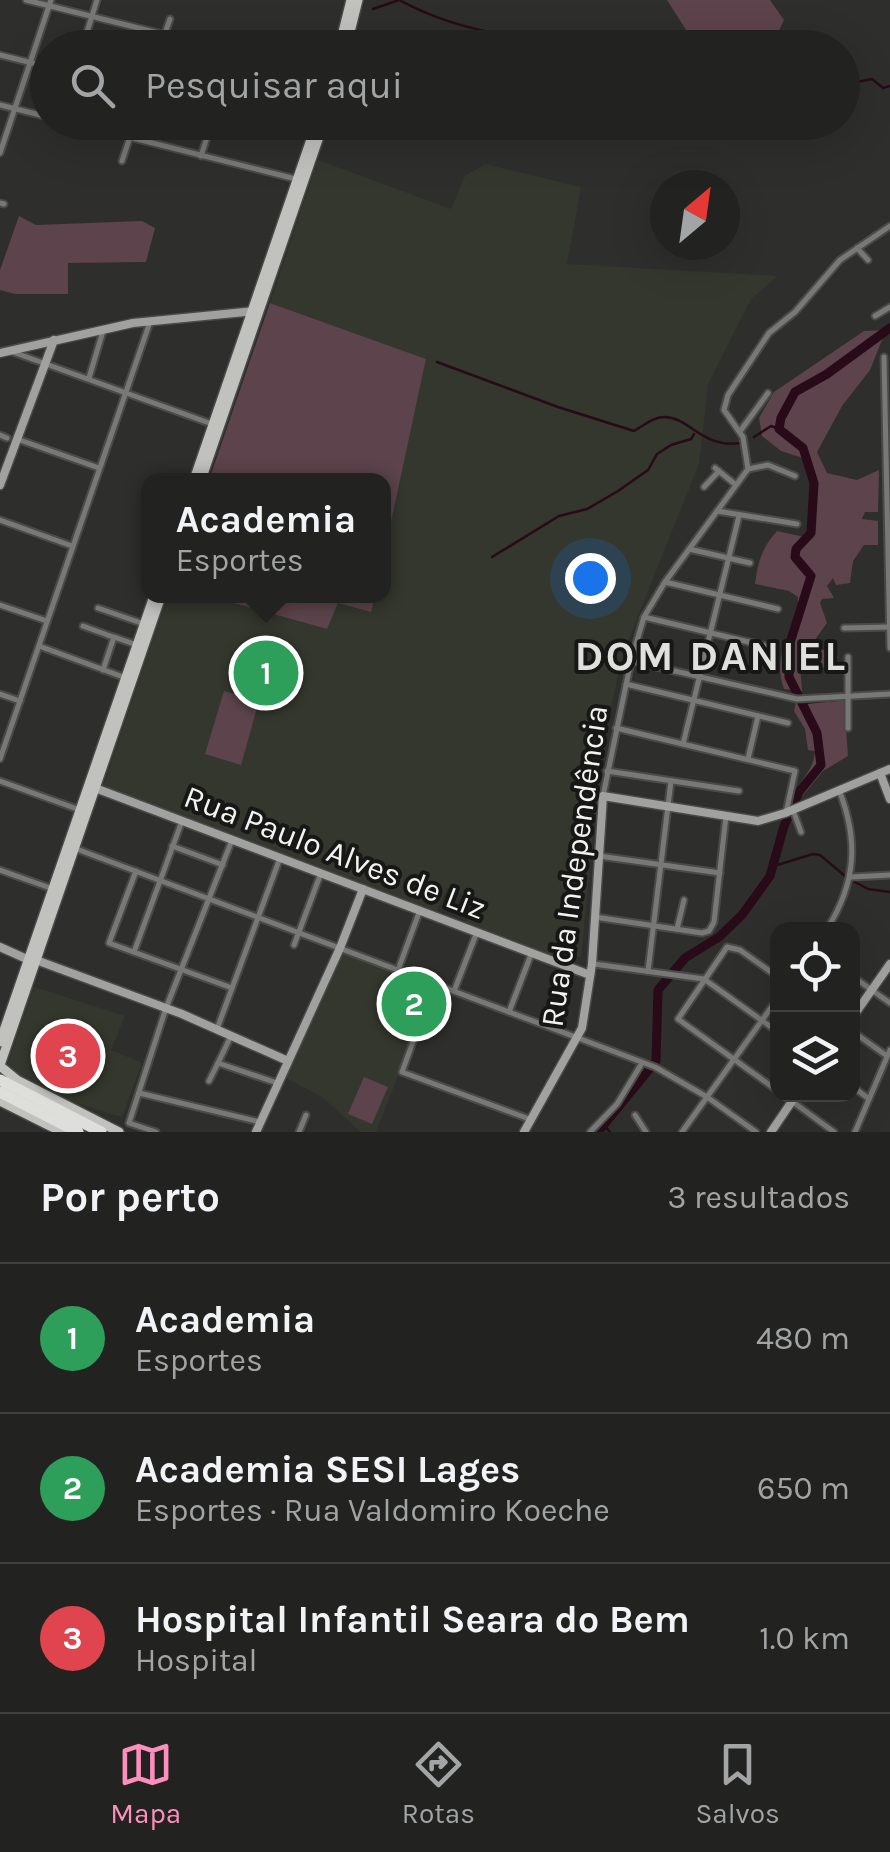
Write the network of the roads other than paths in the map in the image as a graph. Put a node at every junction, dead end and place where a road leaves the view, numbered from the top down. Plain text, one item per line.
1 (26, 0) edge
2 (97, 0) edge
3 (354, 0) edge
4 (50, 3) edge
5 (92, 16) junction
6 (170, 18) dead end
7 (41, 30) edge
8 (88, 30) edge
9 (148, 30) edge
10 (166, 30) edge
11 (346, 30) edge
12 (0, 55) edge
13 (30, 62) joint
14 (0, 105) edge
15 (14, 109) junction
16 (30, 113) edge
17 (129, 140) edge
18 (138, 140) edge
19 (206, 140) edge
20 (314, 140) edge
21 (0, 153) edge
22 (201, 156) junction
23 (122, 161) dead end
24 (300, 181) junction
25 (890, 226) edge
26 (857, 248) junction
27 (868, 260) dead end
28 (890, 307) edge
29 (256, 311) junction
30 (874, 316) dead end
31 (150, 321) junction
32 (104, 328) junction
33 (54, 340) junction
34 (4, 351) edge
35 (884, 358) dead end
36 (44, 364) junction
37 (88, 379) junction
38 (888, 390) edge
39 (126, 392) junction
40 (768, 392) dead end
41 (216, 425) junction
42 (740, 432) junction
43 (8, 437) edge
44 (100, 468) junction
45 (748, 470) junction
46 (199, 473) edge
47 (795, 476) dead end
48 (888, 476) edge
49 (0, 485) edge
50 (736, 485) junction
51 (704, 487) dead end
52 (717, 511) junction
53 (739, 516) junction
54 (0, 520) edge
55 (798, 524) dead end
56 (73, 546) junction
57 (689, 548) junction
58 (729, 558) junction
59 (750, 564) dead end
60 (666, 582) junction
61 (720, 595) junction
62 (154, 603) edge
63 (155, 603) edge
64 (0, 604) edge
65 (98, 608) dead end
66 (778, 610) dead end
67 (644, 617) junction
68 (47, 622) junction
69 (144, 624) junction
70 (83, 626) dead end
71 (890, 626) edge
72 (844, 628) dead end
73 (710, 633) junction
74 (114, 637) junction
75 (137, 645) junction
76 (39, 646) junction
77 (774, 648) dead end
78 (890, 648) edge
79 (848, 657) dead end
80 (631, 660) junction
81 (103, 670) junction
82 (700, 676) junction
83 (126, 678) junction
84 (626, 684) junction
85 (0, 694) edge
86 (890, 694) edge
87 (848, 696) junction
88 (20, 701) junction
89 (694, 701) junction
90 (758, 716) junction
91 (788, 723) dead end
92 (616, 728) junction
93 (848, 728) dead end
94 (684, 744) junction
95 (0, 759) edge
96 (748, 760) junction
97 (890, 769) edge
98 (607, 771) junction
99 (880, 773) junction
100 (0, 780) edge
101 (671, 781) junction
102 (95, 788) junction
103 (839, 790) junction
104 (739, 792) dead end
105 (604, 796) junction
106 (890, 799) edge
107 (668, 806) junction
108 (789, 812) junction
109 (79, 813) junction
110 (726, 815) junction
111 (182, 821) junction
112 (802, 832) dead end
113 (232, 840) junction
114 (172, 846) junction
115 (74, 848) junction
116 (600, 856) junction
117 (280, 858) junction
118 (223, 865) junction
119 (660, 865) junction
120 (0, 870) edge
121 (136, 871) junction
122 (321, 873) junction
123 (720, 873) junction
124 (890, 875) edge
125 (851, 878) junction
126 (160, 880) junction
127 (53, 889) junction
128 (363, 889) junction
129 (210, 899) junction
130 (684, 900) dead end
131 (420, 910) junction
132 (595, 917) junction
133 (259, 918) junction
134 (831, 922) edge
135 (653, 926) junction
136 (677, 929) junction
137 (298, 932) junction
138 (476, 932) junction
139 (294, 945) dead end
140 (0, 947) edge
141 (340, 948) junction
142 (134, 952) junction
143 (532, 952) junction
144 (558, 962) junction
145 (30, 963) junction
146 (592, 964) junction
147 (890, 964) edge
148 (184, 970) junction
149 (398, 970) junction
150 (648, 972) junction
151 (770, 972) edge
152 (590, 976) junction
153 (704, 979) junction
154 (860, 982) edge
155 (434, 984) junction
156 (232, 988) junction
157 (872, 990) junction
158 (454, 992) junction
159 (890, 1003) edge
160 (166, 1008) junction
161 (770, 1010) edge
162 (509, 1012) junction
163 (856, 1012) edge
164 (762, 1021) junction
165 (770, 1026) edge
166 (218, 1029) junction
167 (231, 1036) junction
168 (860, 1037) edge
169 (578, 1038) junction
170 (0, 1042) edge
171 (889, 1053) edge
172 (734, 1060) junction
173 (288, 1061) junction
174 (218, 1063) junction
175 (649, 1064) junction
176 (0, 1065) edge
177 (0, 1080) edge
178 (210, 1081) dead end
179 (278, 1083) junction
180 (770, 1086) edge
181 (0, 1092) edge
182 (860, 1092) edge
183 (140, 1093) junction
184 (707, 1097) junction
185 (869, 1098) junction
186 (0, 1101) edge
187 (792, 1102) edge
188 (800, 1102) edge
189 (306, 1115) dead end
190 (635, 1116) dead end
191 (532, 1120) junction
192 (260, 1122) junction
193 (62, 1132) edge
194 (78, 1132) edge
195 (101, 1132) edge
196 (119, 1132) edge
197 (156, 1132) edge
198 (256, 1132) edge
199 (299, 1132) edge
200 (524, 1132) edge
201 (590, 1132) edge
202 (646, 1132) edge
203 (682, 1132) edge
204 (756, 1132) edge
205 (770, 1132) edge
206 (834, 1132) edge
207 (855, 1132) edge

1 - 4 street
2 - 5 street
3 - 11 main road
4 - 5 street
4 - 7 street
5 - 8 street
5 - 9 street
6 - 10 street
12 - 13 street
13 - 15 street
14 - 15 street
15 - 16 street
15 - 21 street
17 - 23 street
18 - 22 street
19 - 22 street
20 - 24 main road
22 - 24 street
24 - 29 main road
25 - 26 street
26 - 27 street
26 - 42 street
28 - 30 street
29 - 31 street
29 - 41 main road
31 - 32 street
31 - 39 street
32 - 33 street
32 - 37 street
33 - 34 street
33 - 36 street
34 - 36 street
35 - 38 street
36 - 37 street
36 - 43 street
37 - 39 street
38 - 48 street
39 - 41 street
39 - 44 street
40 - 42 street
41 - 46 main road
42 - 45 street
43 - 44 street
43 - 49 street
44 - 56 street
45 - 47 street
45 - 50 street, Rua da Independência
48 - 71 street
50 - 51 street
50 - 52 street, Rua da Independência
52 - 53 street
52 - 57 street, Rua da Independência
53 - 55 street
53 - 58 street
54 - 56 street
56 - 68 street
57 - 58 street
57 - 60 street, Rua da Independência
58 - 59 street
58 - 61 street
60 - 61 street
60 - 67 street, Rua da Independência
61 - 66 street
61 - 73 street
62 - 69 main road
63 - 102 main road
64 - 68 street
65 - 69 street
67 - 73 street
67 - 80 street, Rua da Independência
68 - 76 street
69 - 75 main road
70 - 74 street
71 - 72 street
71 - 78 street
73 - 77 street
73 - 82 street
74 - 75 street
74 - 81 street
75 - 83 main road
76 - 81 street
76 - 88 street
79 - 87 street
80 - 82 street
80 - 84 street, Rua da Independência
81 - 83 street
82 - 87 street
82 - 89 street
83 - 109 main road
84 - 89 street
84 - 92 street, Rua da Independência
85 - 88 street
86 - 87 street
87 - 93 street
88 - 95 street
89 - 90 street
89 - 94 street
90 - 91 street
90 - 96 street
92 - 94 street
92 - 98 street, Rua da Independência
94 - 96 street
96 - 108 street
97 - 99 street
98 - 101 street
98 - 105 street, Rua da Independência
99 - 103 street
99 - 106 street
100 - 109 street
101 - 104 street
101 - 107 street
102 - 109 main road
102 - 111 street, Rua Paulo Alves de Liz
102 - 115 main road
103 - 108 street
103 - 125 street
105 - 107 street
105 - 116 street, Rua da Independência
107 - 110 street
107 - 119 street
108 - 110 street
108 - 112 street
109 - 127 main road
110 - 123 street
111 - 113 street, Rua Paulo Alves de Liz
111 - 114 street
113 - 117 street, Rua Paulo Alves de Liz
113 - 118 street
114 - 118 street
114 - 126 street
115 - 121 street
115 - 145 main road
116 - 119 street
116 - 132 street, Rua da Independência
117 - 122 street, Rua Paulo Alves de Liz
117 - 133 street
118 - 129 street
119 - 123 street
119 - 135 street
120 - 127 street
121 - 126 street
121 - 142 street
122 - 128 street, Rua Paulo Alves de Liz
122 - 137 street
123 - 136 street
124 - 125 street
125 - 134 street
126 - 129 street
126 - 142 street
127 - 145 main road
128 - 131 street, Rua Paulo Alves de Liz
128 - 141 street
129 - 133 street
129 - 148 street
130 - 136 street
131 - 138 street, Rua Paulo Alves de Liz
131 - 149 street
132 - 135 street
132 - 146 street, Rua da Independência
133 - 137 street
133 - 156 street
135 - 136 street
135 - 150 street
137 - 139 street
137 - 141 street
138 - 143 street, Rua Paulo Alves de Liz
138 - 158 street
140 - 145 street
141 - 149 street
141 - 173 street
142 - 148 street
143 - 144 street, Rua Paulo Alves de Liz
143 - 162 street
144 - 146 street, Rua Paulo Alves de Liz
144 - 152 street, Rua Paulo Alves de Liz
145 - 160 street
145 - 170 main road
145 - 176 main road
146 - 150 street
146 - 152 street, Rua da Independência
147 - 157 street
148 - 156 street
148 - 160 street
149 - 155 street
150 - 153 street
151 - 153 street
152 - 169 street, Rua da Independência
153 - 164 street
153 - 172 street
154 - 157 street
155 - 158 street
155 - 191 street
156 - 166 street
157 - 159 street
157 - 163 street
158 - 162 street
160 - 166 street
160 - 183 street
161 - 164 street
162 - 169 street
164 - 165 street
164 - 172 street
166 - 167 street
167 - 173 street
167 - 174 street
168 - 171 street
169 - 175 street
169 - 191 street, Rua da Independência
171 - 185 street
172 - 180 street
172 - 184 street
173 - 179 street
174 - 178 street
174 - 179 street
175 - 184 street
175 - 201 street
176 - 196 main road
177 - 195 highway
179 - 192 street
181 - 194 highway
182 - 185 street
183 - 192 street
183 - 197 street
184 - 203 street
184 - 204 street
185 - 207 street
186 - 193 main road
187 - 205 street
188 - 206 street
189 - 199 street
190 - 202 street
191 - 200 street, Rua da Independência
192 - 198 street

